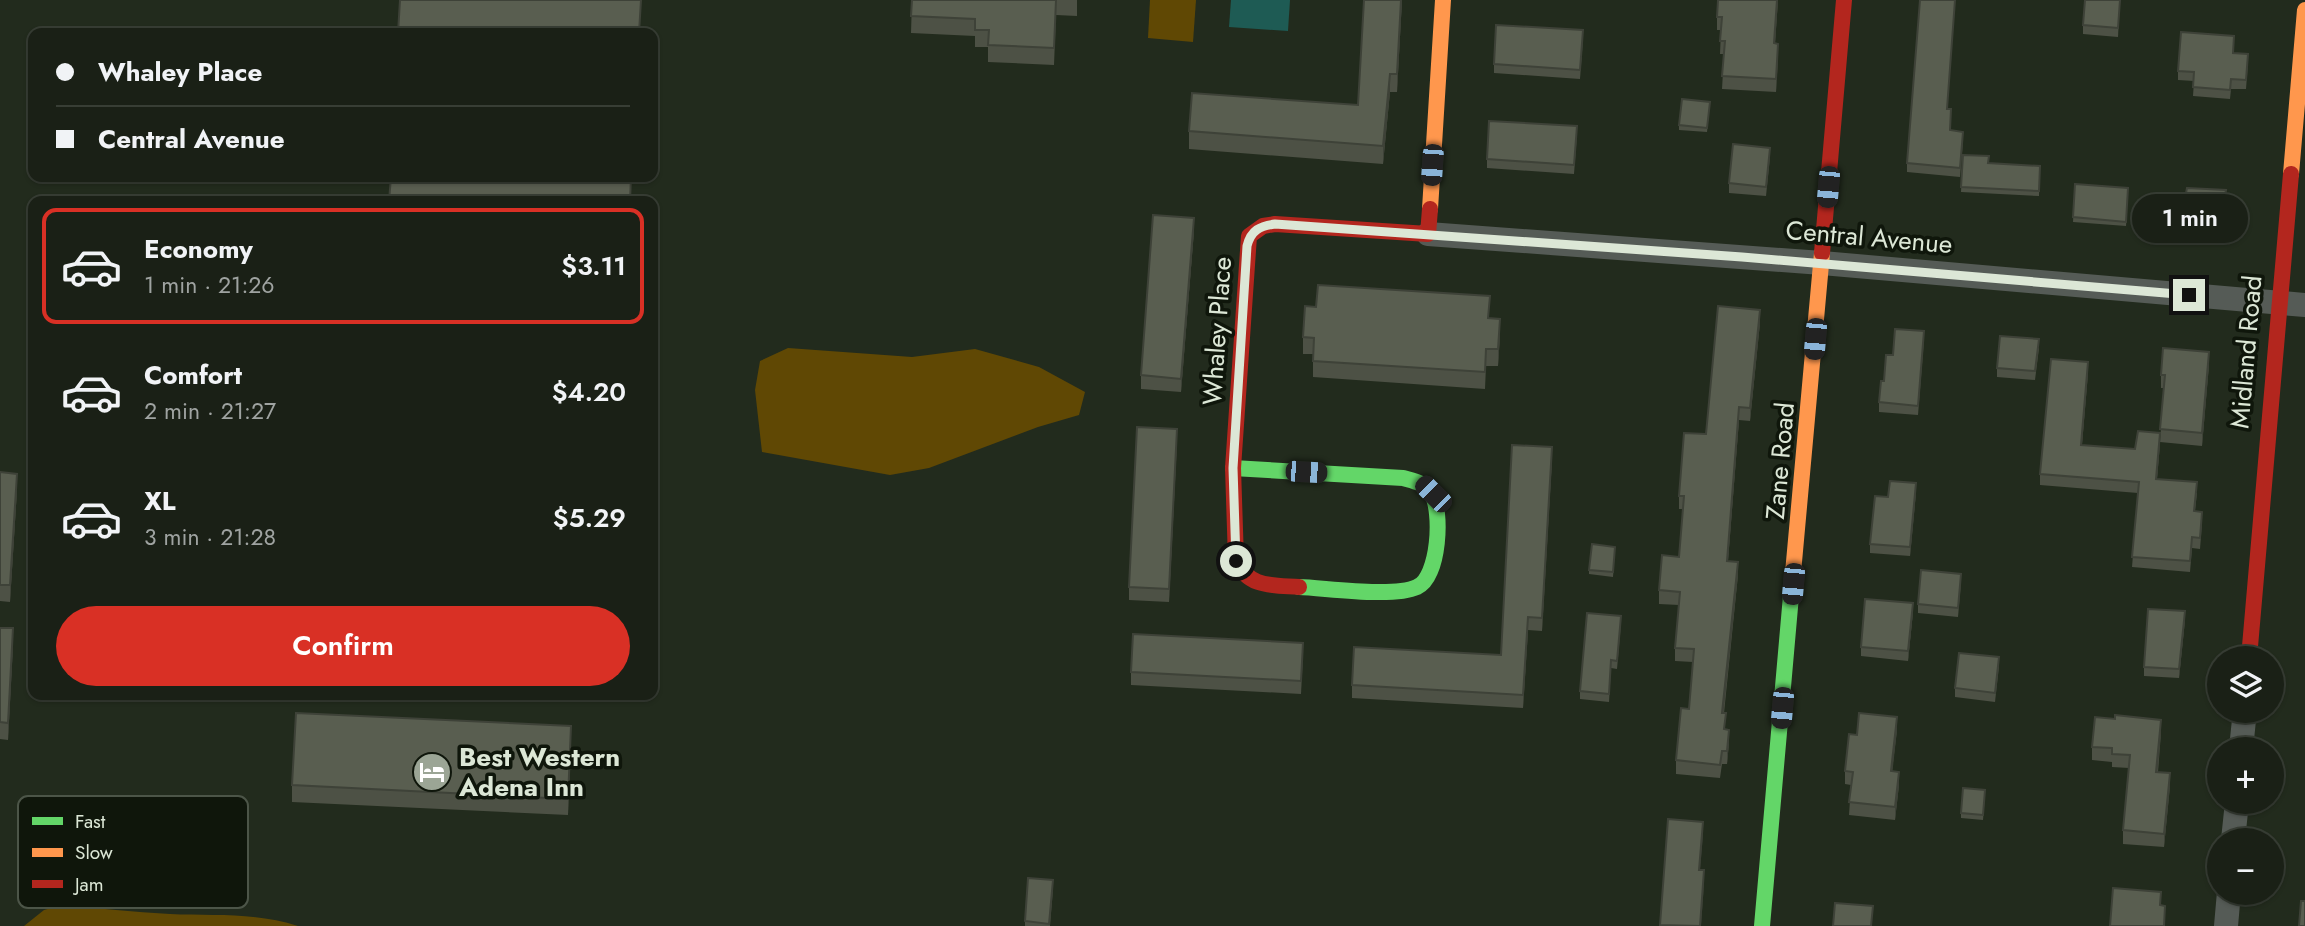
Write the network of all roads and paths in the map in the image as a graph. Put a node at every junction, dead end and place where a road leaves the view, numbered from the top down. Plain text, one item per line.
1 (1443, 0) edge
2 (1844, 0) edge
3 (2305, 10) edge
4 (1428, 234) junction
5 (1822, 263) junction
6 (2280, 302) junction
7 (2305, 305) edge
8 (1233, 468) junction
9 (2250, 646) edge
10 (2228, 905) edge
11 (1762, 926) edge
12 (2226, 926) edge

1 - 4 street
2 - 5 street, Zane Road
3 - 6 street, Midland Road
4 - 5 street, Central Avenue
4 - 8 street, Whaley Place
5 - 6 street, Central Avenue
5 - 11 street, Zane Road
6 - 7 street, Central Avenue
6 - 9 street, Midland Road
8 - 8 street, Whaley Place
10 - 12 street

